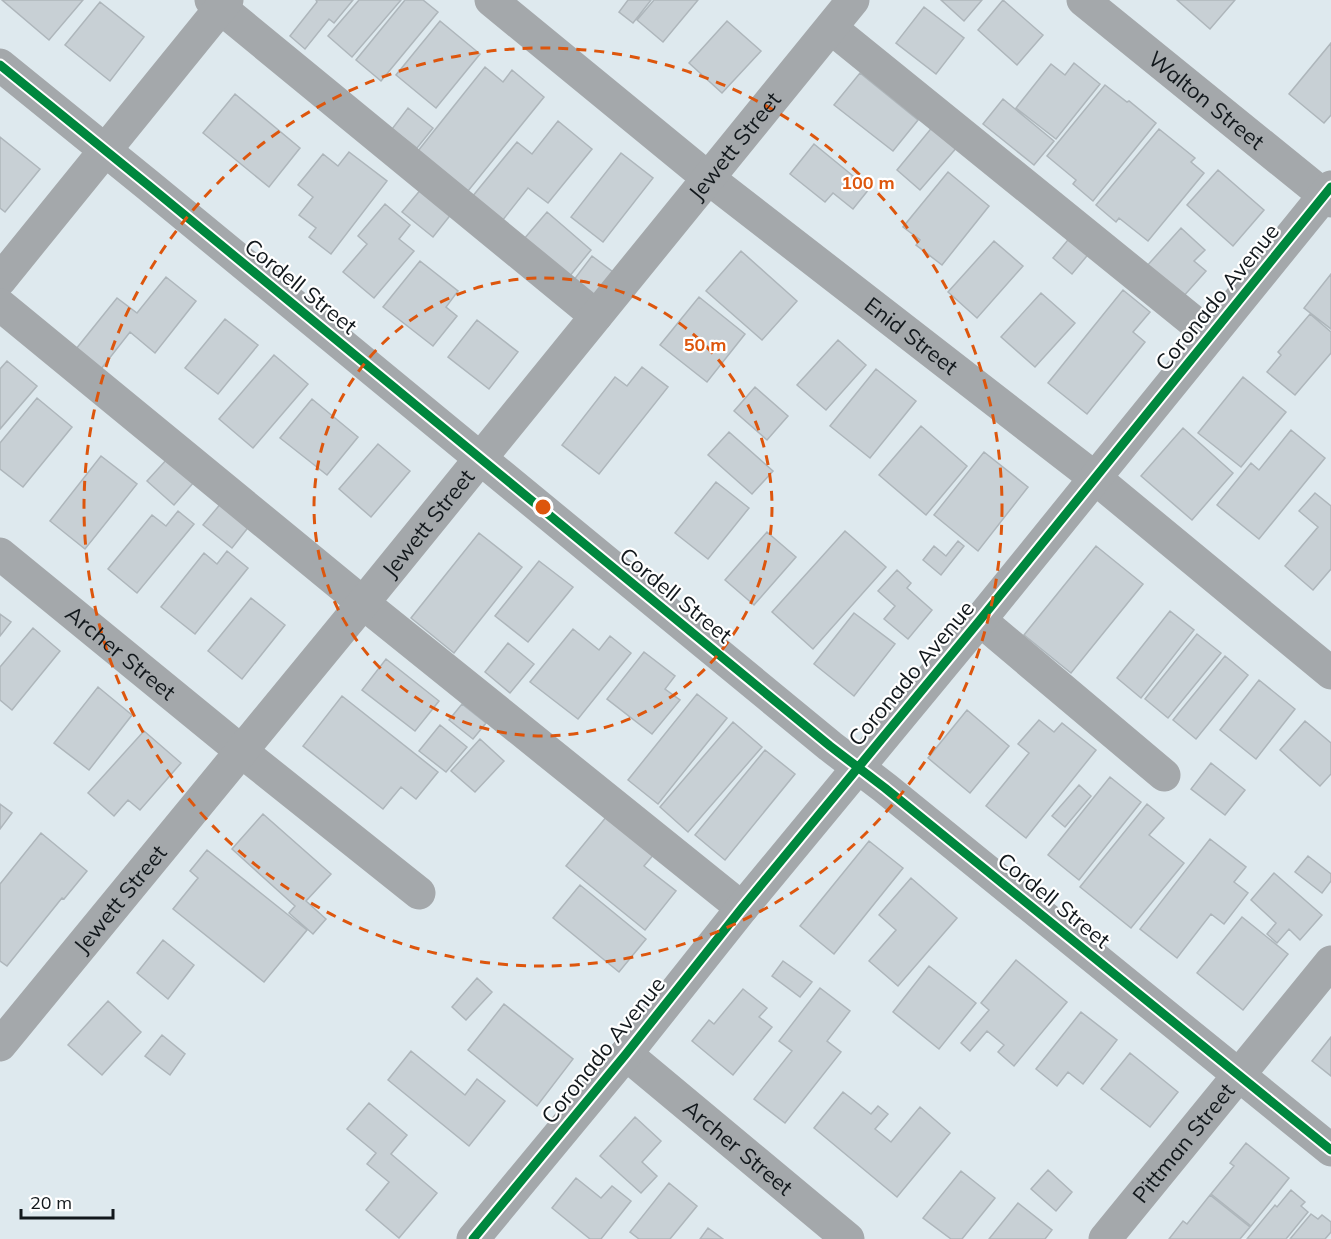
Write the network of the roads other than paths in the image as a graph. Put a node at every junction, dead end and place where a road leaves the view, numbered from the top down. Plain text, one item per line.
1 (491, 0) edge
2 (853, 0) edge
3 (1083, 0) edge
4 (219, 3) edge
5 (831, 27) junction
6 (0, 65) edge
7 (105, 151) junction
8 (708, 178) junction
9 (1329, 195) edge
10 (0, 280) edge
11 (0, 305) edge
12 (596, 316) junction
13 (1210, 335) junction
14 (480, 458) junction
15 (1095, 478) junction
16 (0, 554) edge
17 (363, 603) junction
18 (980, 620) junction
19 (1331, 673) edge
20 (241, 751) junction
21 (857, 768) junction
22 (1164, 775) dead end
23 (419, 893) dead end
24 (742, 908) junction
25 (1331, 962) edge
26 (2, 1038) edge
27 (626, 1054) junction
28 (1239, 1075) junction
29 (1331, 1150) edge
30 (473, 1239) edge
31 (848, 1239) edge
32 (1105, 1239) edge

1 - 8 street, Enid Street
2 - 5 street, Jewett Street
3 - 9 street, Walton Street
4 - 7 street
4 - 12 street
5 - 8 street, Jewett Street
5 - 13 street
6 - 7 street, Cordell Street
7 - 10 street
7 - 14 street, Cordell Street
8 - 12 street, Jewett Street
8 - 15 street, Enid Street
9 - 13 street, Coronado Avenue
11 - 17 street
12 - 14 street, Jewett Street
13 - 15 street, Coronado Avenue
14 - 17 street, Jewett Street
14 - 21 street, Cordell Street
15 - 18 street, Coronado Avenue
15 - 19 street, Enid Street
16 - 20 street, Archer Street
17 - 20 street, Jewett Street
17 - 24 street
18 - 21 street, Coronado Avenue
18 - 22 street
20 - 23 street, Archer Street
20 - 26 street, Jewett Street
21 - 24 street, Coronado Avenue
21 - 28 street, Cordell Street
24 - 27 street, Coronado Avenue
25 - 28 street, Pittman Street
27 - 30 street, Coronado Avenue
27 - 31 street, Archer Street
28 - 29 street, Cordell Street
28 - 32 street, Pittman Street

